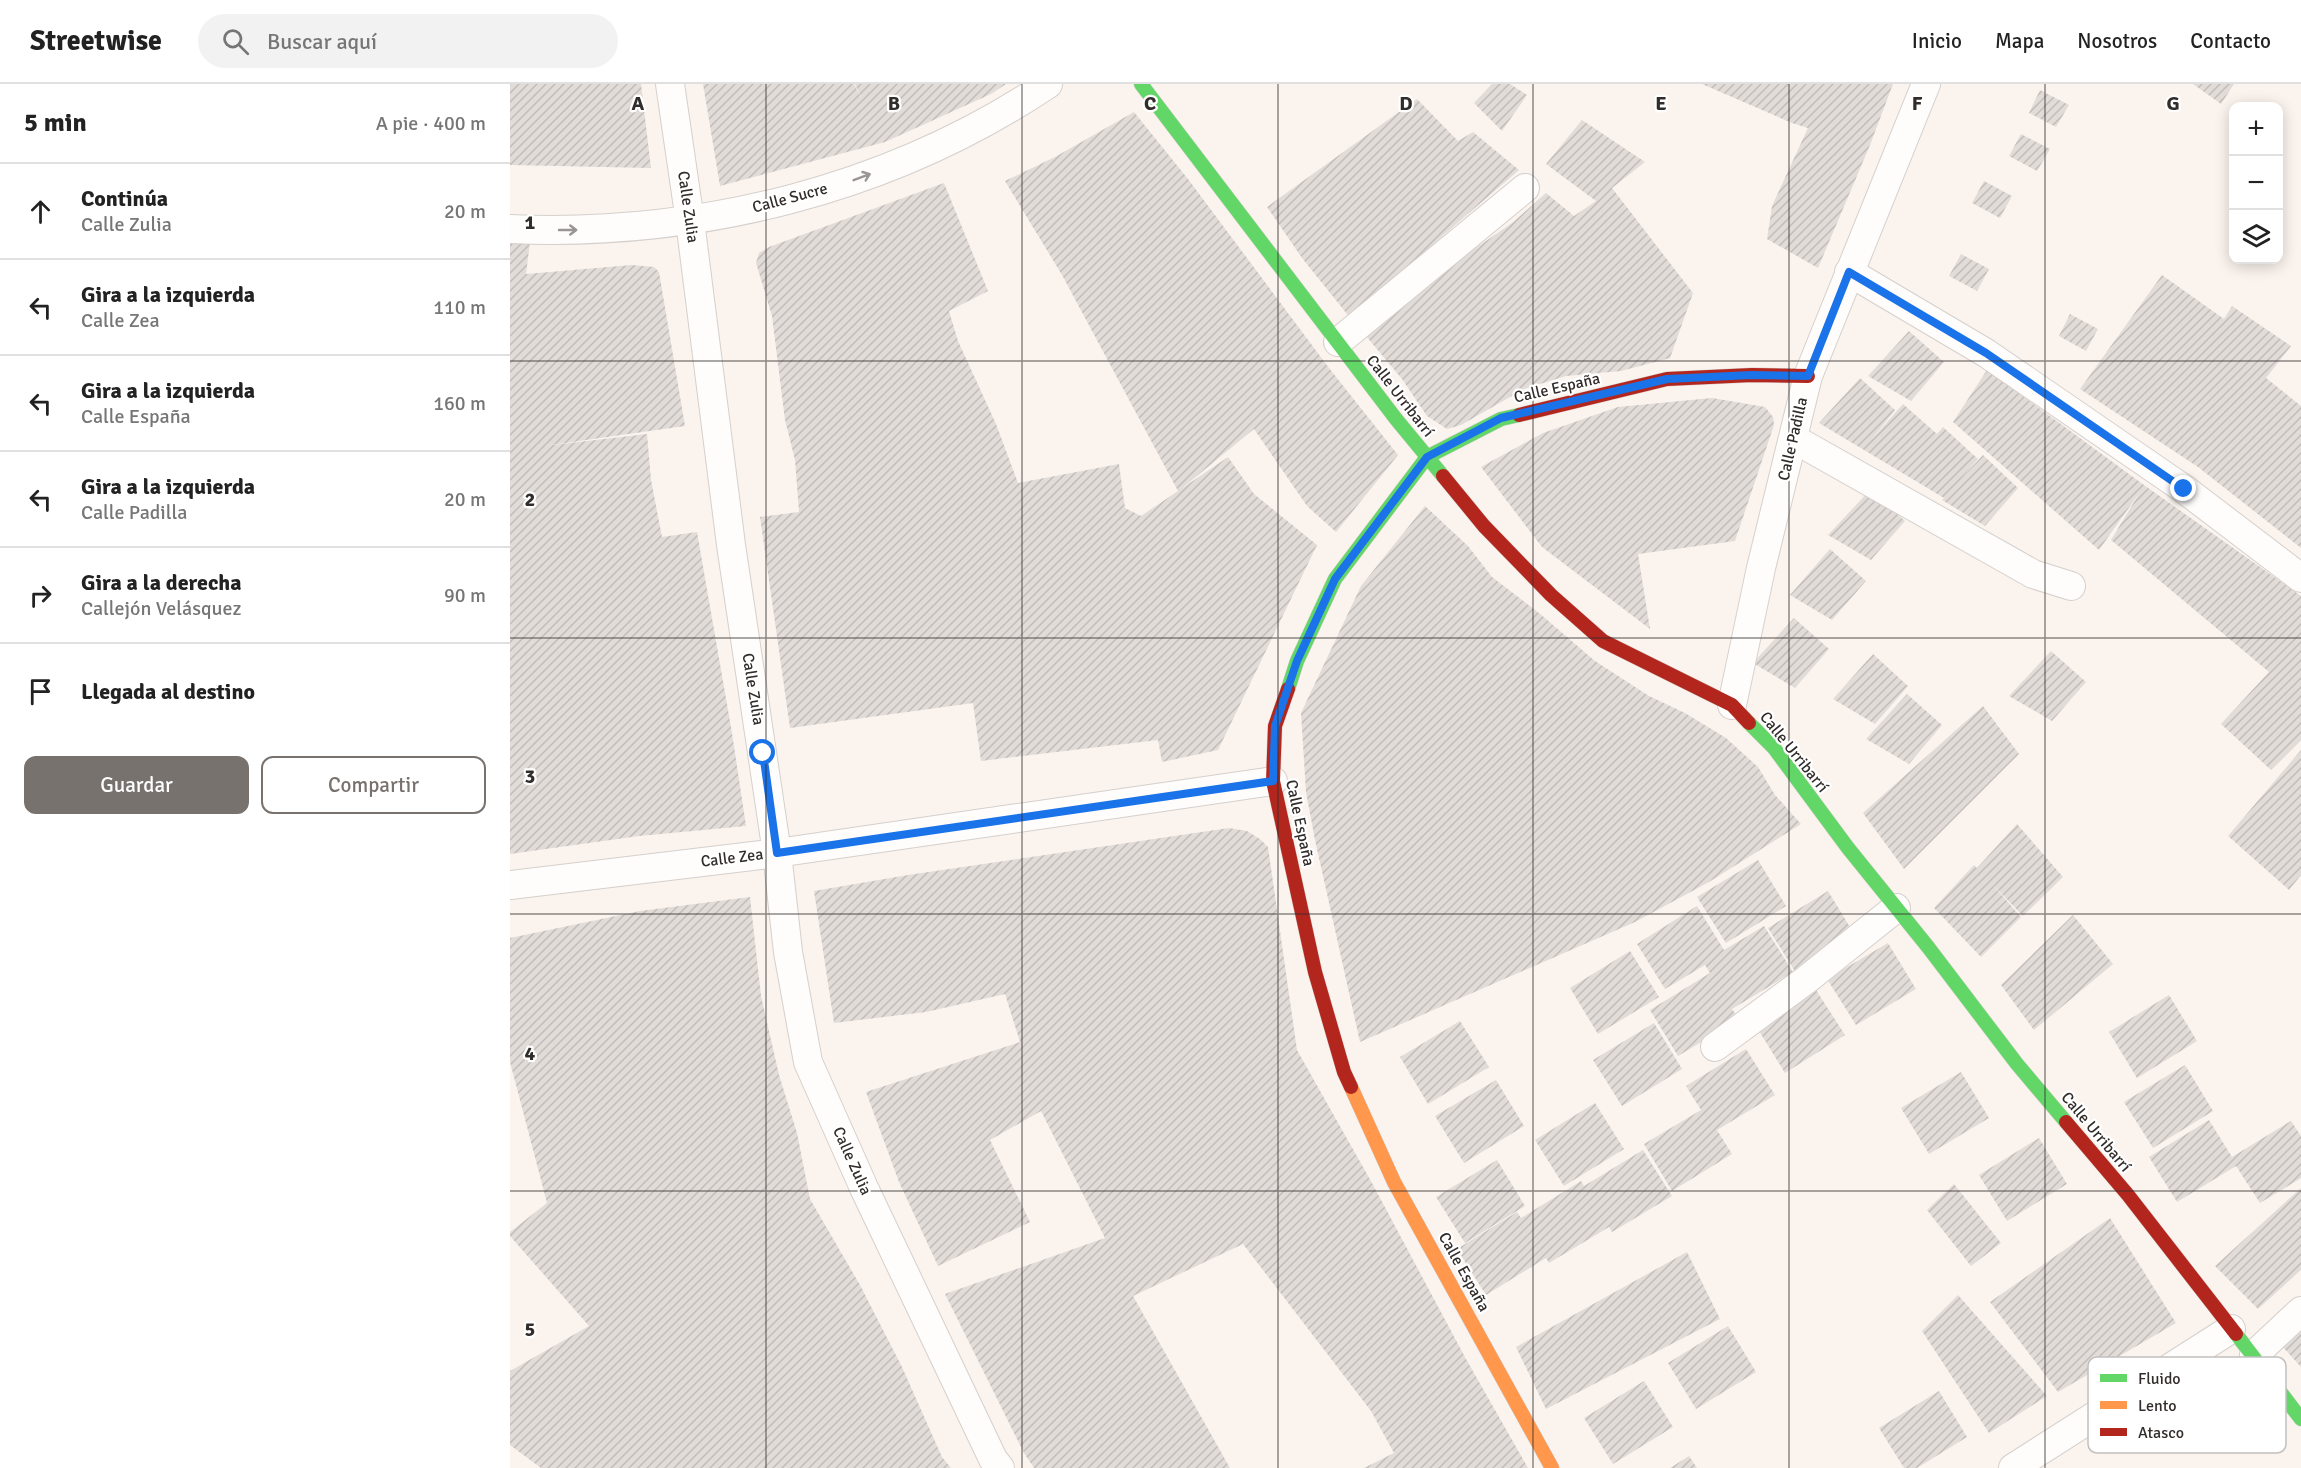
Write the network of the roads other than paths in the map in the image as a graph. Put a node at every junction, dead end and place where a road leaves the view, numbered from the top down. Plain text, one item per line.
1 (670, 84) edge
2 (1048, 84) edge
3 (1140, 84) edge
4 (1926, 84) edge
5 (1525, 188) dead end
6 (690, 221) junction
7 (510, 229) edge
8 (1849, 272) junction
9 (1338, 342) junction
10 (1808, 376) junction
11 (1794, 439) junction
12 (1427, 457) junction
13 (2301, 578) edge
14 (2071, 586) dead end
15 (1732, 705) junction
16 (1273, 781) junction
17 (777, 853) junction
18 (510, 885) edge
19 (1896, 908) junction
20 (1715, 1047) dead end
21 (2301, 1311) edge
22 (2231, 1329) junction
23 (2254, 1355) joint
24 (2187, 1357) edge
25 (2286, 1399) edge
26 (2301, 1419) edge
27 (2088, 1420) edge
28 (1000, 1468) edge
29 (1552, 1468) edge
30 (2013, 1468) edge

1 - 6 street, Calle Zulia
6 -> 2 street, Calle Sucre
3 - 9 street, Calle Urribarrí
4 - 8 street, Calle Padilla
5 - 9 street
7 -> 6 street, Calle Sucre
6 - 17 street, Calle Zulia
8 - 10 street, Calle Padilla
8 - 13 street
9 - 12 street, Calle Urribarrí
10 - 11 street, Calle Padilla
10 - 12 street, Calle España
11 - 14 street
11 - 15 street, Calle Padilla
12 - 15 street, Calle Urribarrí
12 - 16 street, Calle España
15 - 19 street, Calle Urribarrí
16 - 17 street, Calle Zea
16 - 29 street, Calle España
17 - 18 street, Calle Zea
17 - 28 street, Calle Zulia
19 - 20 street
19 - 22 street, Calle Urribarrí
21 - 23 street
22 - 23 street, Calle Urribarrí
22 - 24 street
25 - 26 street, Calle Urribarrí
27 - 30 street

